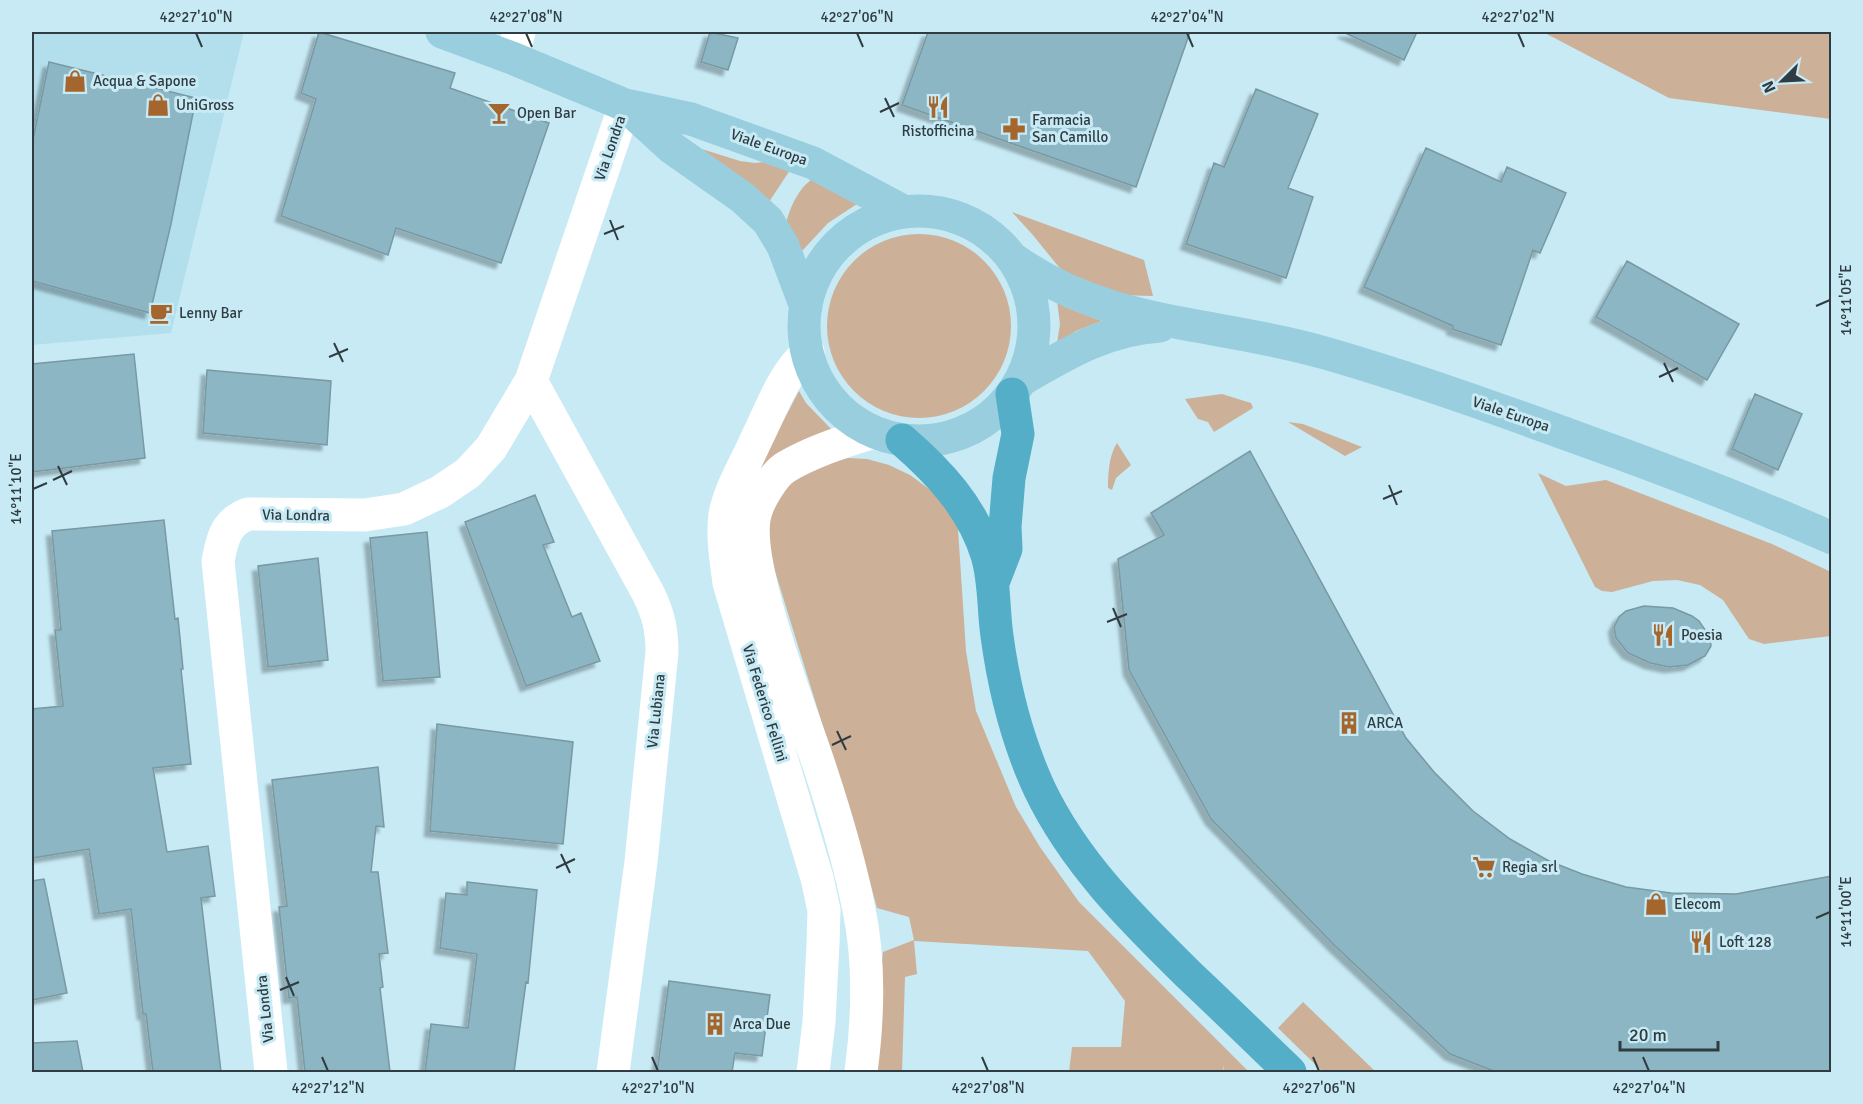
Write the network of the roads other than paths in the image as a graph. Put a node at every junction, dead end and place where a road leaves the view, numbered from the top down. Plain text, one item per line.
1 (442, 32) edge
2 (516, 45) edge
3 (625, 105) junction
4 (904, 212) junction
5 (1012, 258) junction
6 (806, 307) junction
7 (1179, 324) junction
8 (808, 352) junction
9 (531, 381) junction
10 (1017, 387) junction
11 (888, 436) junction
12 (1832, 538) edge
13 (994, 582) junction
14 (271, 1072) edge
15 (614, 1072) edge
16 (813, 1072) edge
17 (861, 1072) edge
18 (1290, 1072) edge

1 - 2 main road, Viale Europa
2 - 3 main road, Viale Europa
3 - 4 main road, Viale Europa
3 - 6 main road, Viale Europa
3 - 9 street, Via Londra
4 - 5 main road
4 - 6 main road
5 - 7 main road, Viale Europa
5 - 10 main road
6 - 8 main road
7 - 10 main road, Viale Europa
7 - 12 main road, Viale Europa
8 - 11 main road
8 - 16 street, Via Federico Fellini
9 - 14 street, Via Londra
9 - 15 street, Via Lubiana
10 - 11 main road
10 - 13 highway
11 - 13 highway
11 - 17 street, Via Federico Fellini
13 - 18 highway

